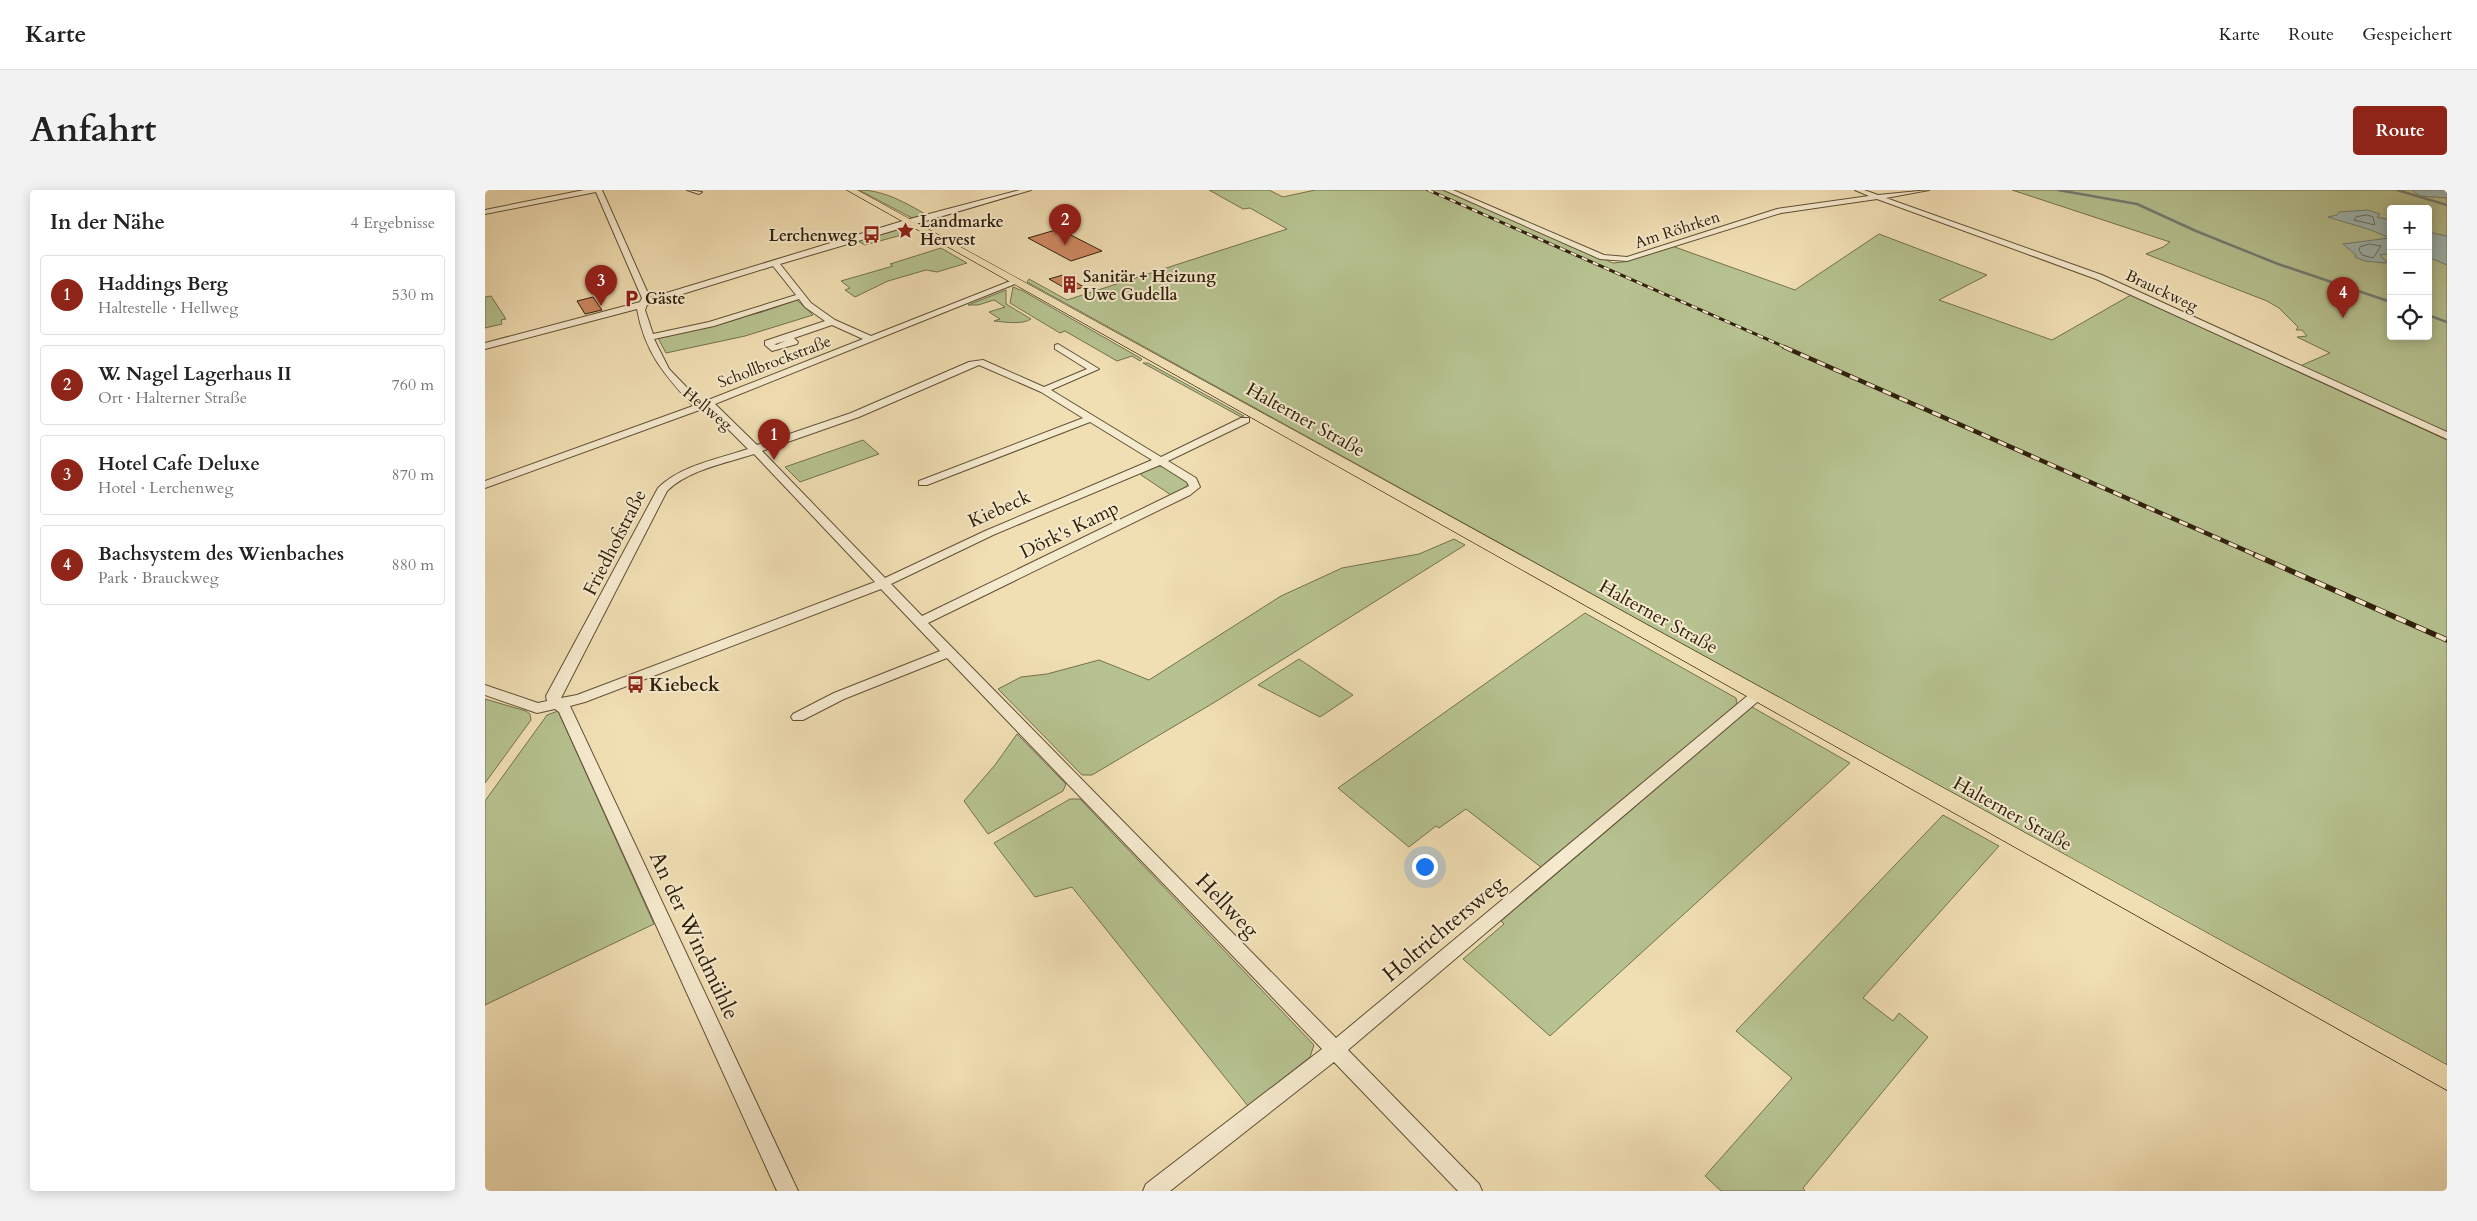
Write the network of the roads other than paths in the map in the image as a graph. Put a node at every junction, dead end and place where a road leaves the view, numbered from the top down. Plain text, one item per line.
1 (594, 190) edge
2 (599, 190) edge
3 (690, 190) edge
4 (851, 190) edge
5 (1028, 190) edge
6 (1447, 190) edge
7 (1857, 190) edge
8 (1926, 190) edge
9 (699, 192) dead end
10 (1874, 196) junction
11 (485, 212) edge
12 (909, 222) junction
13 (775, 263) junction
14 (1017, 282) junction
15 (801, 296) junction
16 (642, 304) junction
17 (832, 322) junction
18 (649, 337) junction
19 (786, 338) dead end
20 (870, 339) junction
21 (485, 346) edge
22 (1058, 347) dead end
23 (1044, 390) junction
24 (704, 405) junction
25 (1090, 419) junction
26 (1245, 420) dead end
27 (2447, 436) edge
28 (755, 450) junction
29 (1162, 460) junction
30 (923, 484) dead end
31 (485, 485) edge
32 (884, 583) junction
33 (920, 622) junction
34 (949, 652) junction
35 (485, 690) edge
36 (1757, 695) junction
37 (555, 703) junction
38 (798, 717) dead end
39 (1335, 1050) junction
40 (2447, 1078) edge
41 (788, 1191) edge
42 (1153, 1191) edge
43 (1472, 1191) edge

1 - 11 street
2 - 16 street, Hellweg
3 - 9 street
4 - 12 main road, Halterner Straße
5 - 12 street
6 - 10 street, Am Röhrken
7 - 10 street, Brauckweg
8 - 10 street, Am Röhrken
10 - 27 street, Brauckweg
12 - 13 street
12 - 14 main road, Halterner Straße
13 - 15 street
13 - 16 street
14 - 20 street, Schollbrockstraße
14 - 36 main road, Halterner Straße
15 - 17 street
15 - 18 street
16 - 18 street, Hellweg
16 - 21 street
17 - 19 street
17 - 20 street
18 - 24 street, Hellweg
20 - 24 street, Schollbrockstraße
22 - 23 street
23 - 25 street, Friedhofstraße
23 - 28 street, Friedhofstraße
24 - 28 street, Hellweg
24 - 31 street, Schollbrockstraße
25 - 29 street, Friedhofstraße
25 - 30 street
26 - 29 street, Kiebeck
28 - 32 street, Hellweg
28 - 37 street, Friedhofstraße
29 - 32 street, Kiebeck
29 - 33 street, Dörk's Kamp
32 - 33 street, Hellweg
32 - 37 street, Kiebeck
33 - 34 street, Hellweg
34 - 38 street
34 - 39 street, Hellweg
35 - 37 street, Kiebeck
36 - 39 street, Holtrichtersweg
36 - 40 main road, Halterner Straße
37 - 41 street, An der Windmühle
39 - 42 street, Holtrichtersweg
39 - 43 street, Hellweg

